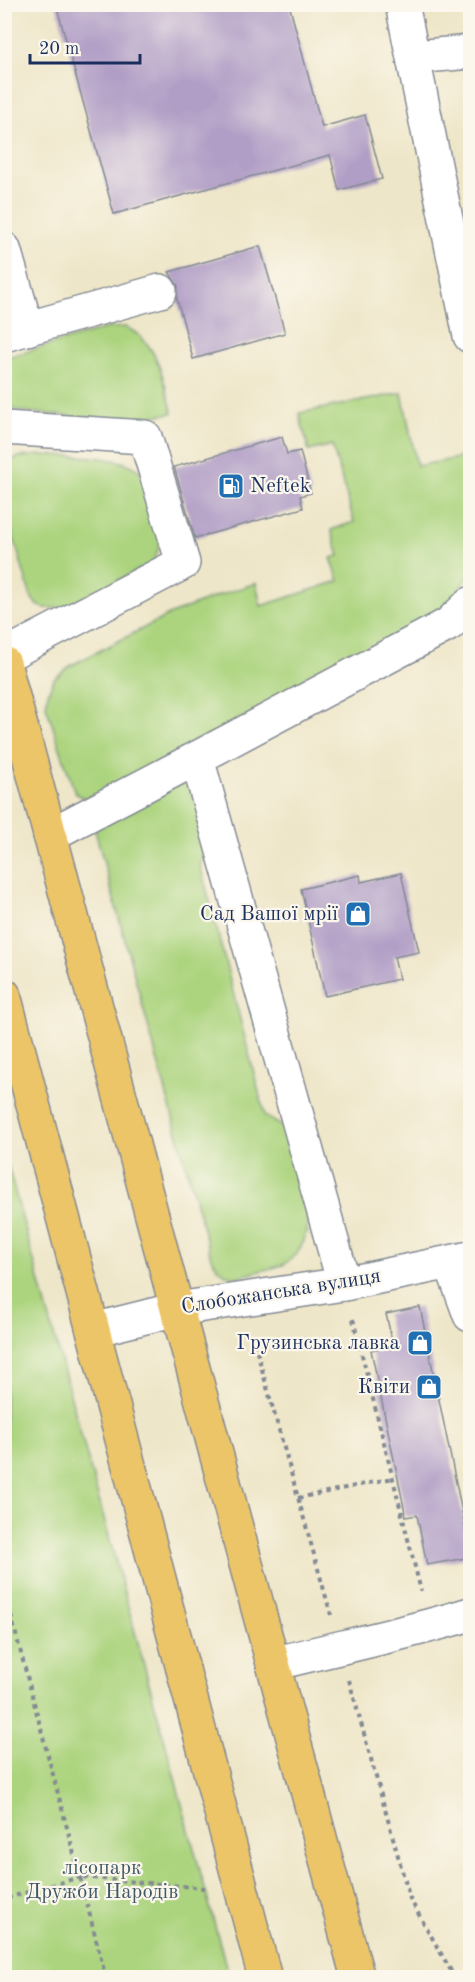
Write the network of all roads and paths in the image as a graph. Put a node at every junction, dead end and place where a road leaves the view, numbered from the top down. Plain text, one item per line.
1 (402, 4) edge
2 (471, 52) edge
3 (420, 56) junction
4 (4, 249) edge
5 (160, 291) dead end
6 (16, 332) edge
7 (471, 336) edge
8 (4, 428) edge
9 (471, 604) edge
10 (4, 656) edge
11 (4, 663) edge
12 (197, 758) junction
13 (50, 835) junction
14 (4, 995) edge
15 (461, 1260) edge
16 (344, 1284) junction
17 (177, 1309) junction
18 (471, 1315) edge
19 (93, 1330) junction
20 (393, 1478) junction
21 (298, 1498) dead end
22 (4, 1589) edge
23 (471, 1614) edge
24 (430, 1626) junction
25 (273, 1664) junction
26 (80, 1877) junction
27 (241, 1886) junction
28 (4, 1899) edge
29 (106, 1977) edge
30 (265, 1977) edge
31 (358, 1977) edge

1 - 3 street
2 - 3 street
3 - 7 street
4 - 6 street
5 - 6 street
8 - 10 street
9 - 12 street
11 - 13 main road
12 - 13 street
12 - 16 street
13 - 17 main road
14 - 19 main road
15 - 16 street, Слобожанська вулиця
15 - 18 street
16 - 17 street, Слобожанська вулиця
16 - 20 path
17 - 19 street, Слобожанська вулиця
17 - 25 main road
19 - 27 main road
20 - 21 path
20 - 24 path
22 - 26 path
23 - 24 street
24 - 25 street
25 - 31 main road
26 - 27 path
26 - 28 path
26 - 29 path
27 - 30 main road

